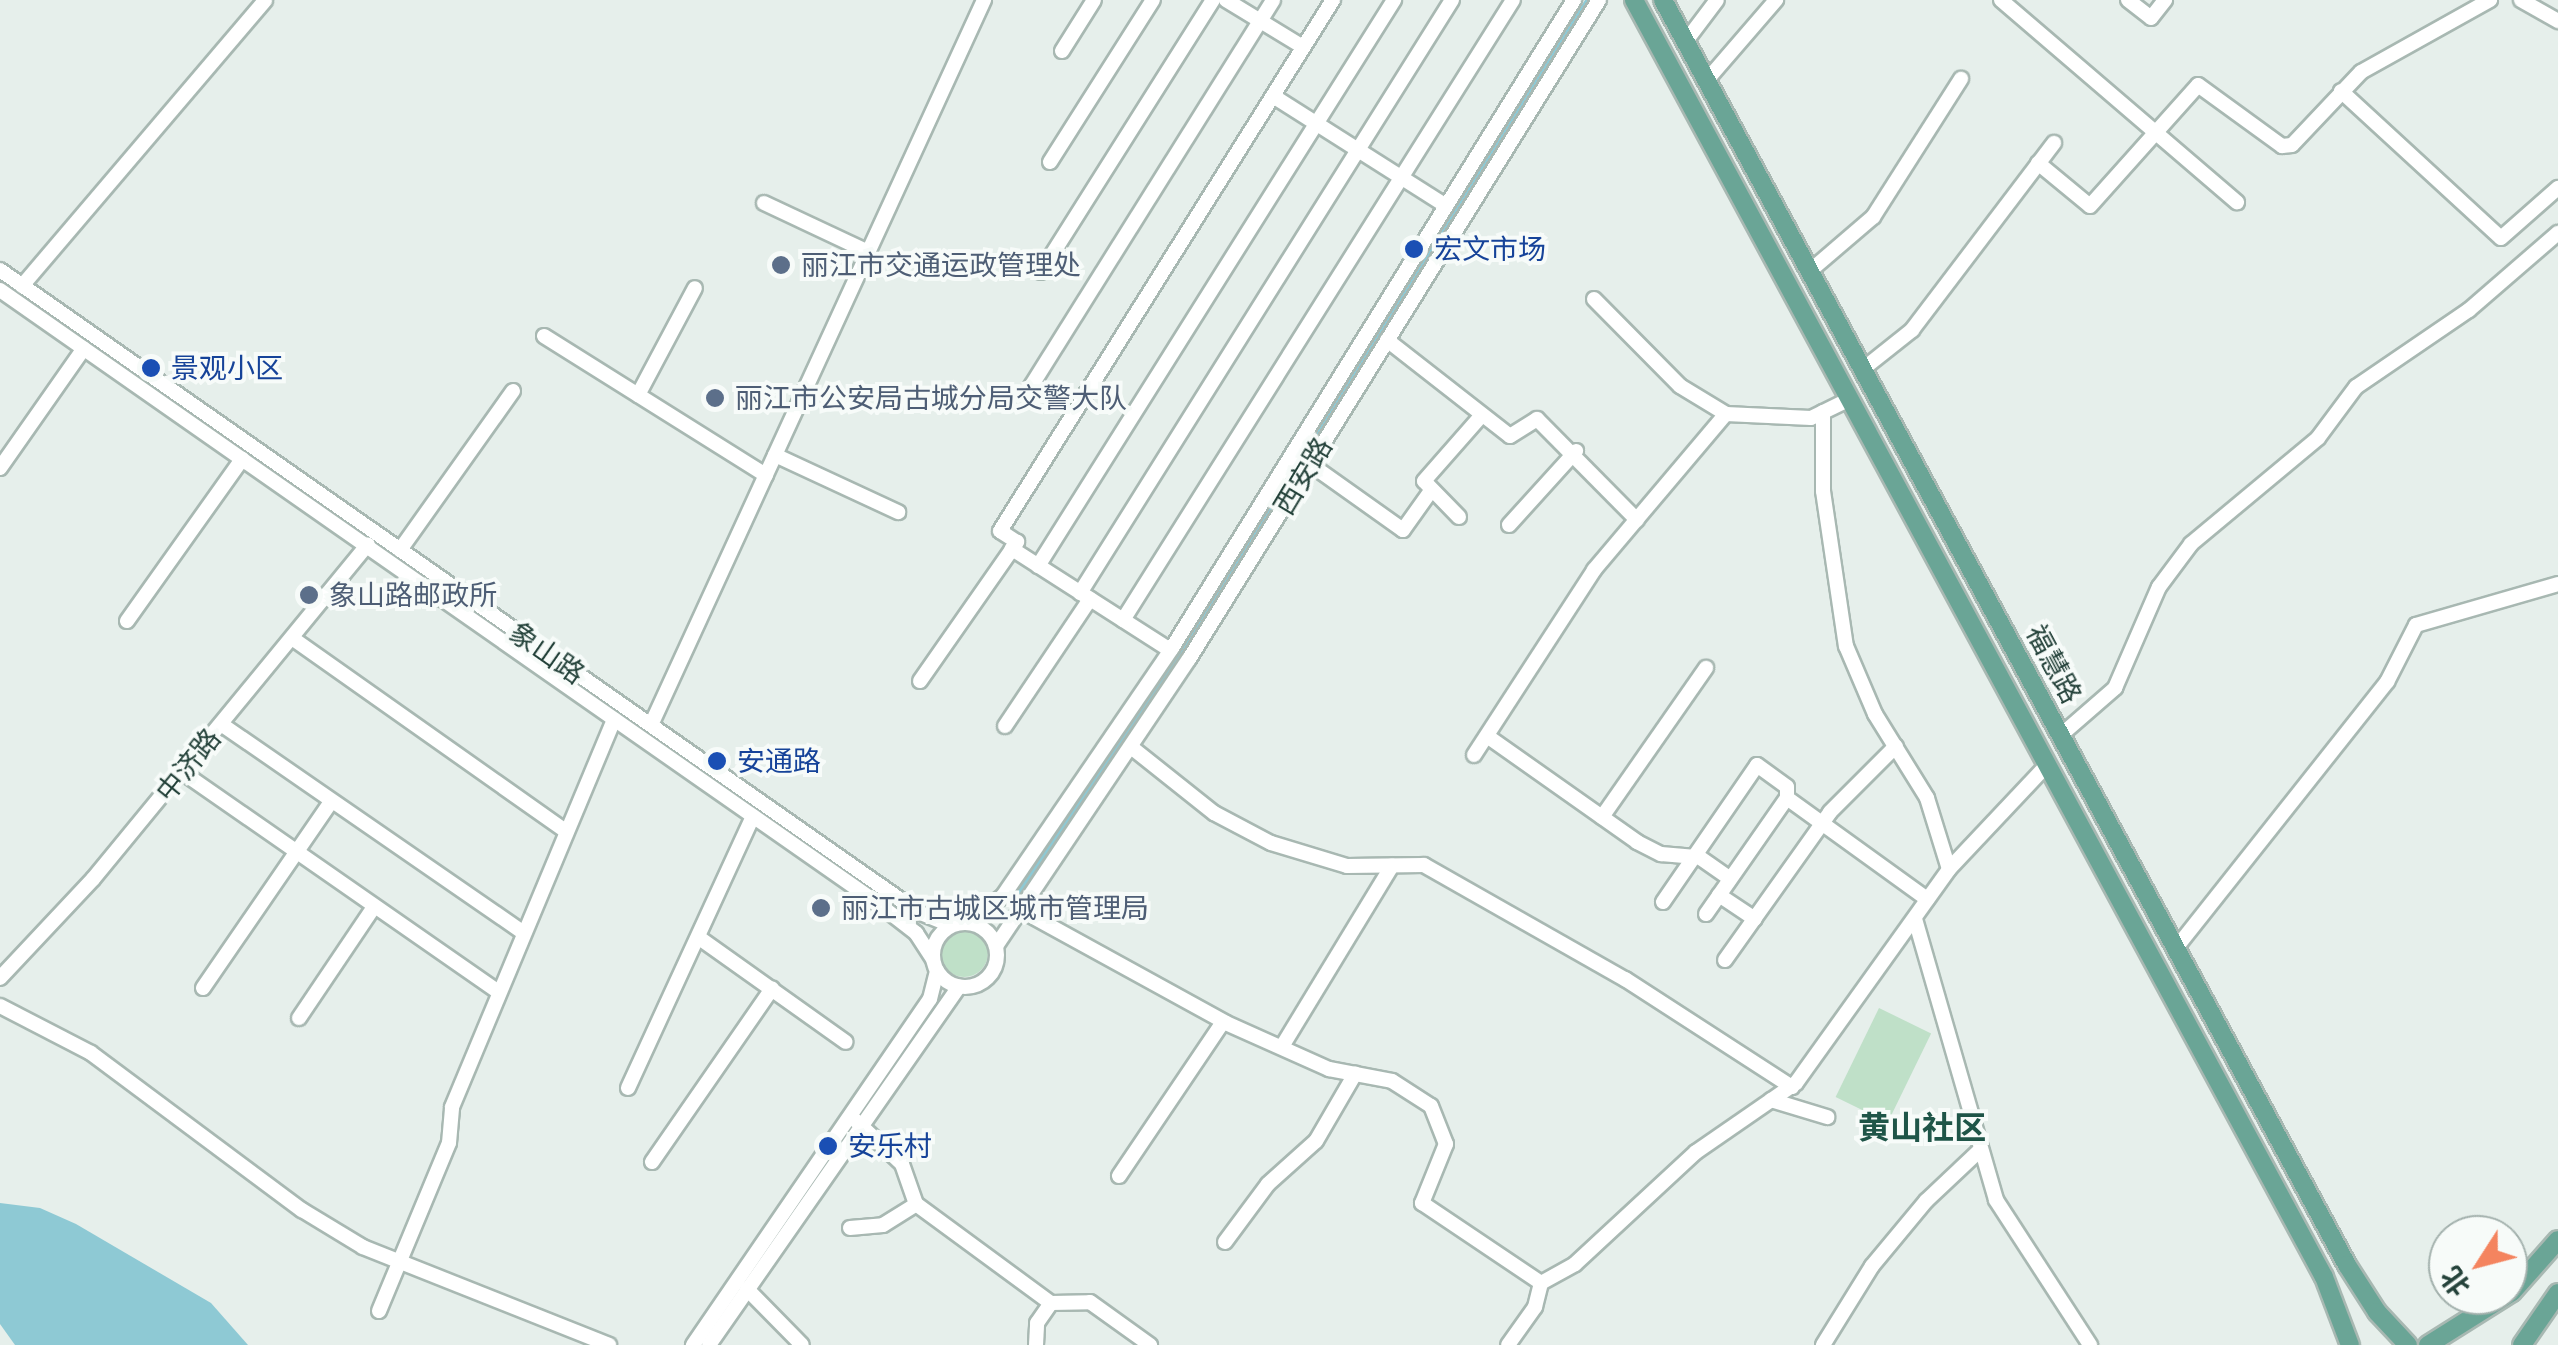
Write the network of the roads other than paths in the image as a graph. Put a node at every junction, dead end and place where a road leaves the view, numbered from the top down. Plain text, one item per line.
1 (265, 0) edge
2 (984, 0) edge
3 (1094, 0) edge
4 (1153, 0) edge
5 (1213, 0) edge
6 (1226, 0) edge
7 (1273, 0) edge
8 (1334, 0) edge
9 (1394, 0) edge
10 (1452, 0) edge
11 (1513, 0) edge
12 (1574, 0) edge
13 (1599, 0) edge
14 (1634, 0) edge
15 (1663, 0) edge
16 (1717, 0) edge
17 (1776, 0) edge
18 (2001, 0) edge
19 (2128, 0) edge
20 (2165, 0) edge
21 (2490, 0) edge
22 (2521, 0) edge
23 (1260, 21) junction
24 (2558, 22) edge
25 (1686, 41) junction
26 (1303, 48) junction
27 (1062, 50) dead end
28 (1962, 79) dead end
29 (1707, 80) junction
30 (2342, 92) junction
31 (1273, 96) junction
32 (1316, 123) junction
33 (2156, 128) junction
34 (2054, 143) dead end
35 (1358, 150) junction
36 (1050, 162) dead end
37 (2038, 163) junction
38 (1402, 177) junction
39 (2558, 188) edge
40 (2237, 202) dead end
41 (764, 203) dead end
42 (1446, 206) junction
43 (2558, 232) edge
44 (868, 252) junction
45 (0, 270) edge
46 (1810, 270) junction
47 (1041, 272) dead end
48 (22, 286) junction
49 (696, 288) dead end
50 (0, 290) edge
51 (1594, 299) dead end
52 (544, 336) dead end
53 (1387, 340) junction
54 (84, 348) junction
55 (1862, 369) junction
56 (1028, 391) dead end
57 (514, 392) dead end
58 (638, 395) junction
59 (1850, 399) junction
60 (1822, 412) junction
61 (1726, 414) junction
62 (1482, 415) junction
63 (1576, 451) junction
64 (775, 455) junction
65 (242, 459) junction
66 (1310, 464) junction
67 (0, 468) edge
68 (766, 475) junction
69 (1430, 492) junction
70 (898, 512) dead end
71 (1459, 518) dead end
72 (1638, 520) junction
73 (1509, 524) dead end
74 (368, 544) junction
75 (400, 550) junction
76 (1012, 550) junction
77 (1038, 566) junction
78 (2558, 584) edge
79 (1085, 596) junction
80 (1123, 620) junction
81 (127, 621) dead end
82 (292, 638) junction
83 (1170, 650) junction
84 (1706, 668) dead end
85 (920, 682) dead end
86 (614, 720) junction
87 (221, 724) junction
88 (651, 726) junction
89 (1006, 726) dead end
90 (2061, 735) junction
91 (1487, 736) junction
92 (1131, 746) junction
93 (1896, 746) junction
94 (1474, 755) dead end
95 (2047, 765) junction
96 (182, 772) junction
97 (1787, 798) junction
98 (331, 802) junction
99 (753, 816) junction
100 (1602, 818) junction
101 (1823, 823) junction
102 (566, 831) junction
103 (296, 853) junction
104 (1693, 856) junction
105 (1392, 866) junction
106 (1949, 868) junction
107 (1730, 879) junction
108 (1719, 894) junction
109 (1927, 899) junction
110 (1662, 902) dead end
111 (374, 907) junction
112 (1019, 909) junction
113 (1706, 914) dead end
114 (1755, 919) junction
115 (1915, 920) junction
116 (968, 922) junction
117 (951, 925) junction
118 (523, 932) junction
119 (698, 938) junction
120 (996, 946) junction
121 (2176, 948) junction
122 (1725, 960) dead end
123 (935, 965) junction
124 (0, 978) edge
125 (959, 986) junction
126 (203, 988) dead end
127 (772, 990) junction
128 (499, 992) junction
129 (0, 1006) edge
130 (298, 1018) dead end
131 (1223, 1022) junction
132 (846, 1042) dead end
133 (1283, 1044) junction
134 (1355, 1074) junction
135 (1792, 1087) junction
136 (628, 1088) dead end
137 (1771, 1100) junction
138 (1828, 1117) dead end
139 (855, 1120) junction
140 (1979, 1151) junction
141 (652, 1162) dead end
142 (1119, 1176) dead end
143 (916, 1204) junction
144 (850, 1228) dead end
145 (2558, 1240) edge
146 (1225, 1242) dead end
147 (398, 1265) junction
148 (1541, 1283) junction
149 (747, 1288) junction
150 (2558, 1294) edge
151 (1052, 1303) junction
152 (378, 1310) dead end
153 (1143, 1343) edge
154 (609, 1345) edge
155 (693, 1345) edge
156 (709, 1345) edge
157 (802, 1345) edge
158 (1036, 1345) edge
159 (1508, 1345) edge
160 (1823, 1345) edge
161 (2090, 1345) edge
162 (2350, 1345) edge
163 (2408, 1345) edge
164 (2428, 1345) edge
165 (2522, 1345) edge

1 - 48 street
2 - 44 street
3 - 27 street
4 - 36 street
5 - 47 street
6 - 23 street
7 - 23 street
8 - 26 street
9 - 32 street
10 - 35 street
11 - 38 street
12 - 42 street, 西安路
13 - 53 street, 西安路
14 - 59 main road, 福慧路
15 - 25 main road, 福慧路
16 - 25 street
17 - 29 street
18 - 33 street
19 - 20 street
21 - 30 street
22 - 24 street
23 - 26 street
23 - 56 street
25 - 29 main road, 福慧路
26 - 31 street
28 - 46 street
29 - 46 main road, 福慧路
30 - 33 street
30 - 39 street
31 - 32 street
31 - 76 street
32 - 35 street
32 - 77 street
33 - 37 street
33 - 40 street
34 - 37 street
35 - 38 street
35 - 79 street
37 - 55 street
38 - 42 street
38 - 80 street
41 - 44 street
42 - 83 street, 西安路
43 - 90 street
44 - 64 street
45 - 48 street, 象山路
46 - 55 main road, 福慧路
48 - 75 street, 象山路
49 - 58 street
50 - 54 street, 象山路
51 - 61 street
52 - 58 street
53 - 62 street
53 - 66 street, 西安路
54 - 65 street, 象山路
54 - 67 street
55 - 90 main road, 福慧路
57 - 75 street
58 - 68 street
59 - 60 street
59 - 95 main road, 福慧路
60 - 61 street
60 - 93 street
61 - 72 street
62 - 63 street
62 - 69 street
63 - 72 street
63 - 73 street
64 - 68 street
64 - 70 street
65 - 74 street, 象山路
65 - 81 street
66 - 69 street
66 - 92 street, 西安路
68 - 88 street
69 - 71 street
72 - 91 street
74 - 82 street, 中济路
74 - 86 street, 象山路
75 - 88 street, 象山路
76 - 77 street
76 - 85 street
77 - 79 street
78 - 121 street
79 - 80 street
79 - 89 street
80 - 83 street
82 - 87 street, 中济路
82 - 102 street
83 - 116 street, 西安路
84 - 100 street
86 - 99 street, 象山路
86 - 102 street
87 - 96 street, 中济路
87 - 98 street
88 - 117 street, 象山路
90 - 121 main road, 福慧路
91 - 94 street
91 - 100 street
92 - 105 street
92 - 112 street, 西安路
93 - 101 street
93 - 106 street
95 - 106 street
95 - 162 main road, 福慧路
96 - 103 street
96 - 124 street, 中济路
97 - 101 street
97 - 104 street
97 - 107 street
98 - 103 street
98 - 118 street
99 - 119 street
99 - 123 street, 象山路
100 - 104 street
101 - 109 street
101 - 114 street
102 - 118 street
103 - 111 street
103 - 126 street
104 - 107 street
104 - 110 street
105 - 133 street
105 - 135 street
106 - 109 street
107 - 108 street
108 - 113 street
108 - 114 street
109 - 115 street
111 - 128 street
111 - 130 street
112 - 120 street, 西安路
112 - 131 street
114 - 122 street
115 - 135 street
115 - 140 street
116 - 117 street
116 - 120 street
117 - 123 street
118 - 128 street
119 - 127 street
119 - 136 street
120 - 125 street
121 - 163 main road, 福慧路
123 - 125 street
123 - 139 street
125 - 139 street
127 - 132 street
127 - 141 street
128 - 147 street
129 - 147 street
131 - 133 street
131 - 142 street
133 - 134 street
134 - 146 street
134 - 148 street
135 - 137 street
137 - 138 street
137 - 148 street
139 - 143 street
139 - 149 street
139 - 155 street
140 - 160 street
140 - 161 street
143 - 144 street
143 - 151 street
145 - 164 main road
147 - 152 street
147 - 154 street
148 - 159 street
149 - 156 street
149 - 157 street
150 - 165 main road
151 - 153 street
151 - 158 street

